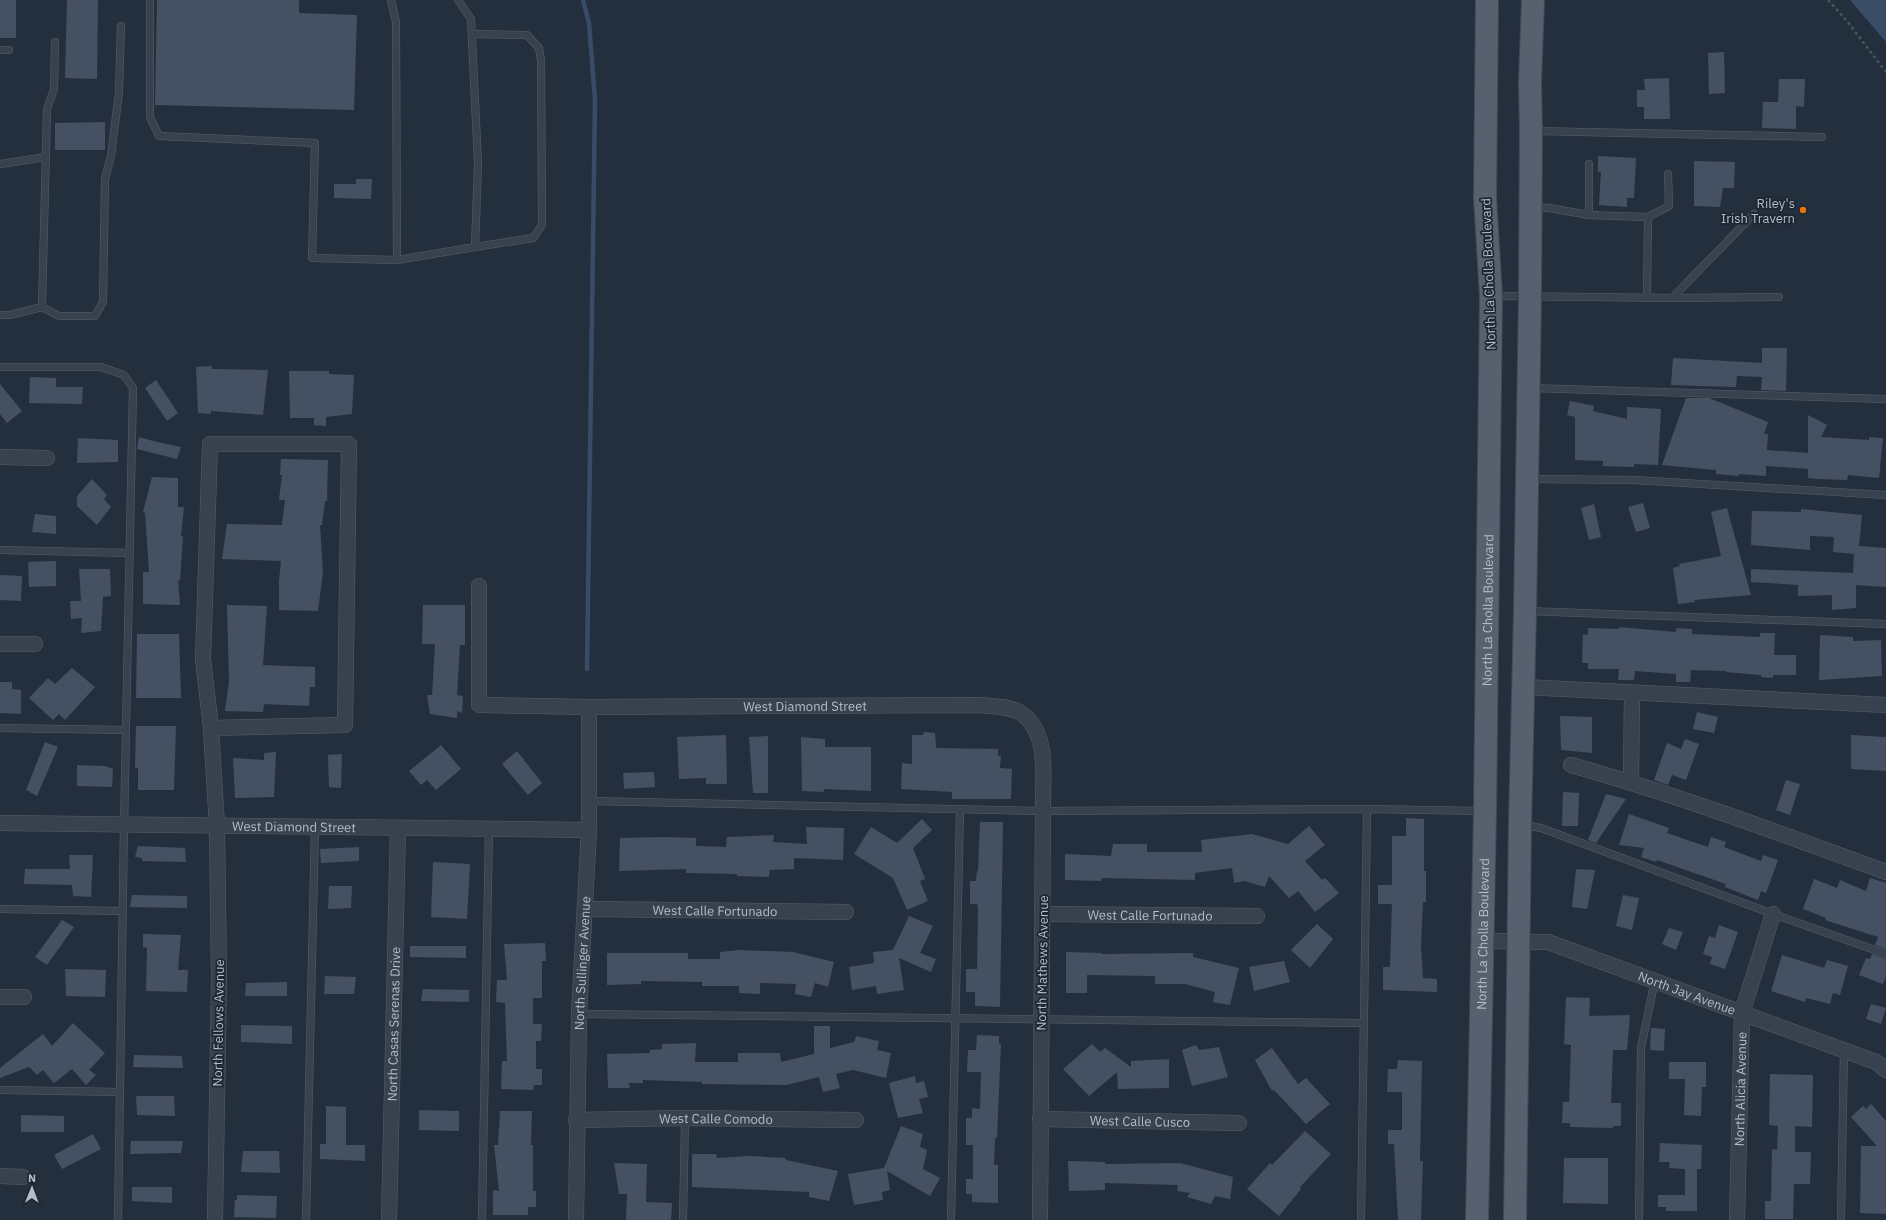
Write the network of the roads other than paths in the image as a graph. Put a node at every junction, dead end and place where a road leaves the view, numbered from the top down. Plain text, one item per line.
1 (150, 0) edge
2 (391, 0) edge
3 (458, 0) edge
4 (1487, 0) edge
5 (1533, 0) edge
6 (121, 26) dead end
7 (472, 34) junction
8 (55, 42) dead end
9 (0, 50) edge
10 (9, 50) dead end
11 (1532, 131) junction
12 (1822, 137) dead end
13 (46, 157) junction
14 (0, 164) edge
15 (1589, 164) dead end
16 (1668, 174) dead end
17 (1531, 207) junction
18 (1754, 214) dead end
19 (1588, 215) junction
20 (1648, 217) junction
21 (475, 247) junction
22 (397, 260) junction
23 (1491, 296) junction
24 (1530, 297) junction
25 (1779, 297) dead end
26 (1647, 298) junction
27 (1672, 298) junction
28 (42, 307) junction
29 (0, 315) edge
30 (0, 367) edge
31 (1529, 388) junction
32 (1886, 399) edge
33 (0, 457) edge
34 (47, 458) dead end
35 (1528, 479) junction
36 (1886, 495) edge
37 (0, 550) edge
38 (130, 553) junction
39 (479, 586) dead end
40 (1526, 611) junction
41 (1886, 624) edge
42 (0, 644) edge
43 (35, 644) dead end
44 (1524, 687) junction
45 (1632, 694) junction
46 (1886, 705) edge
47 (589, 707) junction
48 (1020, 713) joint
49 (0, 728) edge
50 (211, 728) junction
51 (126, 730) junction
52 (1571, 765) dead end
53 (1631, 782) junction
54 (589, 801) junction
55 (1366, 809) junction
56 (960, 810) junction
57 (1043, 811) junction
58 (1485, 811) junction
59 (0, 823) edge
60 (124, 825) junction
61 (1520, 825) junction
62 (217, 826) junction
63 (315, 827) junction
64 (398, 828) junction
65 (489, 828) junction
66 (589, 830) junction
67 (1886, 872) edge
68 (0, 909) edge
69 (584, 909) junction
70 (123, 911) junction
71 (846, 912) dead end
72 (1042, 914) junction
73 (1773, 914) junction
74 (1257, 916) dead end
75 (1482, 941) junction
76 (1520, 942) junction
77 (1886, 954) edge
78 (1655, 980) junction
79 (0, 997) edge
80 (24, 998) dead end
81 (1742, 1013) junction
82 (579, 1014) junction
83 (955, 1019) junction
84 (1041, 1021) junction
85 (1364, 1023) junction
86 (1844, 1050) junction
87 (1886, 1070) edge
88 (0, 1090) edge
89 (120, 1092) junction
90 (685, 1118) junction
91 (1040, 1119) junction
92 (576, 1120) junction
93 (856, 1120) dead end
94 (1239, 1123) dead end
95 (0, 1176) edge
96 (23, 1177) dead end
97 (118, 1220) edge
98 (215, 1220) edge
99 (306, 1220) edge
100 (389, 1220) edge
101 (482, 1220) edge
102 (576, 1220) edge
103 (683, 1220) edge
104 (951, 1220) edge
105 (1040, 1220) edge
106 (1361, 1220) edge
107 (1477, 1220) edge
108 (1516, 1220) edge
109 (1639, 1220) edge
110 (1737, 1220) edge
111 (1841, 1220) edge

1 - 22 lane
2 - 22 lane
3 - 7 lane
4 - 23 main road, North La Cholla Boulevard
5 - 11 main road
6 - 28 lane
7 - 21 lane
7 - 21 lane
8 - 13 lane
9 - 10 lane
11 - 12 lane
11 - 17 main road
13 - 14 lane
13 - 28 lane
15 - 19 lane
16 - 20 lane
17 - 19 lane
17 - 24 main road
18 - 27 lane
19 - 20 lane
20 - 26 lane
21 - 22 lane
23 - 24 lane
23 - 58 main road, North La Cholla Boulevard
24 - 26 lane
24 - 31 main road
25 - 27 lane
26 - 27 lane
28 - 29 lane
30 - 38 lane
31 - 32 lane
31 - 35 main road
33 - 34 street
35 - 36 lane
35 - 40 main road
37 - 38 lane
38 - 51 lane
39 - 47 street, West Diamond Street
40 - 41 lane
40 - 44 main road
42 - 43 street
44 - 45 street
44 - 61 main road
45 - 46 street
45 - 53 street
47 - 48 street, West Diamond Street
47 - 54 street, North Sullinger Avenue
48 - 57 street, North Mathews Avenue
49 - 51 lane
50 - 50 street, North Fellows Avenue
50 - 62 street, North Fellows Avenue
51 - 60 lane
52 - 53 street
53 - 67 street
54 - 56 lane
54 - 66 street, North Sullinger Avenue
55 - 57 lane
55 - 58 lane
55 - 85 lane
56 - 57 lane
56 - 83 lane
57 - 72 street, North Mathews Avenue
58 - 75 main road, North La Cholla Boulevard
59 - 60 street, West Diamond Street
60 - 62 street, West Diamond Street
60 - 70 lane
61 - 73 lane
61 - 76 main road
62 - 63 street, West Diamond Street
62 - 98 street, North Fellows Avenue
63 - 64 street, West Diamond Street
63 - 99 lane
64 - 65 street, West Diamond Street
64 - 100 street, North Casas Serenas Drive
65 - 66 street, West Diamond Street
65 - 101 lane
66 - 69 street, North Sullinger Avenue
68 - 70 lane
69 - 71 street, West Calle Fortunado
69 - 82 street, North Sullinger Avenue
70 - 89 lane
72 - 74 street, West Calle Fortunado
72 - 84 street, North Mathews Avenue
73 - 77 lane
73 - 81 street, North Alicia Avenue
75 - 76 street, North Jay Avenue
75 - 107 main road, North La Cholla Boulevard
76 - 78 street, North Jay Avenue
76 - 108 main road
78 - 81 street, North Jay Avenue
78 - 109 lane
79 - 80 street
81 - 86 street, North Jay Avenue
81 - 110 street, North Alicia Avenue
82 - 83 lane
82 - 92 street, North Sullinger Avenue
83 - 84 lane
83 - 104 lane
84 - 85 lane
84 - 91 street, North Mathews Avenue
85 - 106 lane
86 - 87 street, North Jay Avenue
86 - 111 lane
88 - 89 lane
89 - 97 lane
90 - 92 street, West Calle Comodo
90 - 93 street, West Calle Comodo
90 - 103 lane
91 - 94 street, West Calle Cusco
91 - 105 street, North Mathews Avenue
92 - 102 street, North Sullinger Avenue
95 - 96 street

